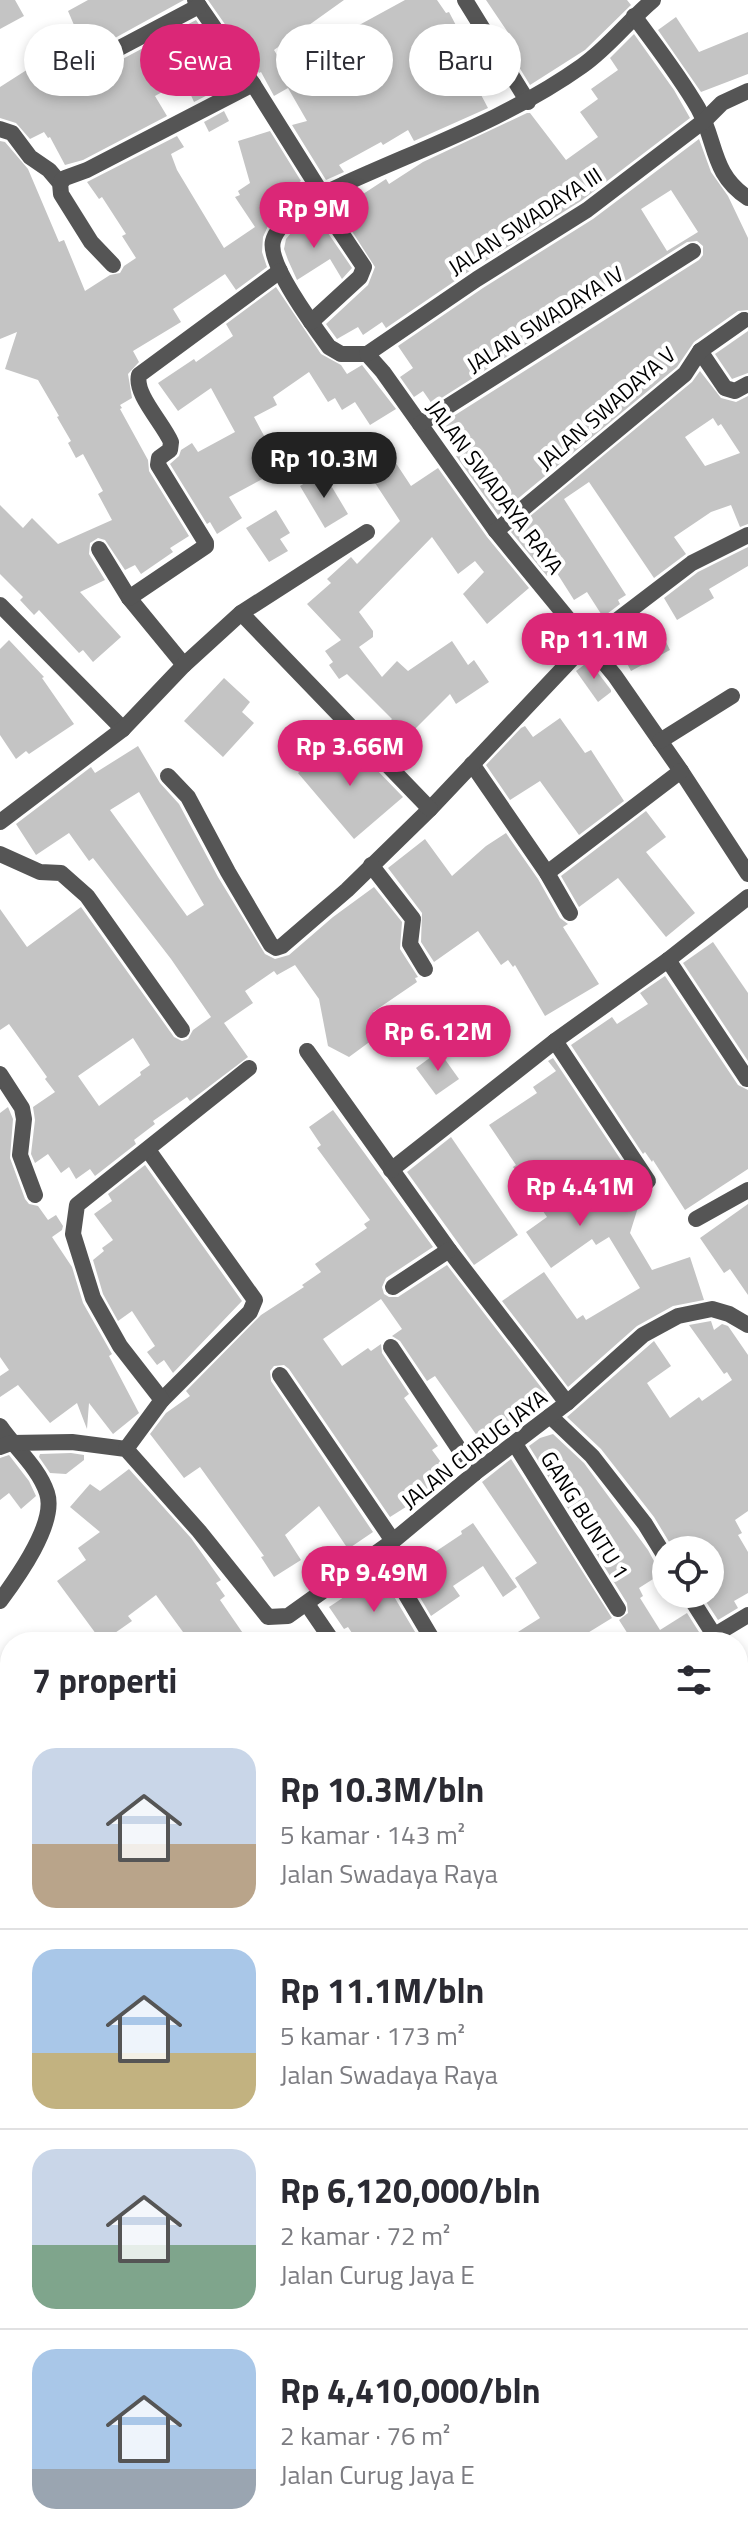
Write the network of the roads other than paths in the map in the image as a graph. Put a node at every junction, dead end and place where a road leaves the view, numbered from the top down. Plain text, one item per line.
1 (465, 0) edge
2 (653, 0) edge
3 (197, 3) edge
4 (634, 16) junction
5 (212, 24) edge
6 (124, 45) edge
7 (748, 91) edge
8 (230, 96) edge
9 (260, 96) edge
10 (528, 102) junction
11 (705, 120) junction
12 (0, 129) edge
13 (60, 183) junction
14 (320, 196) junction
15 (748, 198) edge
16 (693, 251) dead end
17 (113, 265) dead end
18 (280, 271) junction
19 (744, 320) dead end
20 (311, 322) junction
21 (700, 351) junction
22 (367, 354) junction
23 (748, 384) edge
24 (420, 424) junction
25 (496, 531) junction
26 (367, 532) dead end
27 (748, 535) edge
28 (99, 549) dead end
29 (129, 598) junction
30 (3, 613) edge
31 (241, 613) junction
32 (587, 643) junction
33 (184, 665) junction
34 (732, 696) dead end
35 (123, 729) junction
36 (660, 741) junction
37 (472, 764) junction
38 (681, 771) junction
39 (168, 776) dead end
40 (430, 809) junction
41 (0, 822) edge
42 (0, 854) edge
43 (371, 865) junction
44 (547, 873) junction
45 (748, 874) edge
46 (748, 897) edge
47 (570, 913) dead end
48 (668, 960) junction
49 (425, 969) dead end
50 (182, 1030) dead end
51 (555, 1041) junction
52 (307, 1051) dead end
53 (249, 1068) dead end
54 (0, 1074) edge
55 (747, 1079) edge
56 (148, 1150) junction
57 (391, 1170) junction
58 (648, 1181) dead end
59 (748, 1190) edge
60 (35, 1195) dead end
61 (696, 1219) dead end
62 (449, 1250) junction
63 (393, 1287) dead end
64 (748, 1325) edge
65 (391, 1347) dead end
66 (280, 1375) dead end
67 (162, 1400) junction
68 (567, 1403) junction
69 (550, 1416) junction
70 (0, 1426) edge
71 (515, 1444) junction
72 (6, 1445) edge
73 (126, 1449) junction
74 (475, 1473) junction
75 (652, 1536) edge
76 (387, 1546) junction
77 (0, 1601) edge
78 (307, 1604) junction
79 (695, 1608) edge
80 (618, 1609) dead end
81 (748, 1615) edge
82 (326, 1632) edge
83 (429, 1632) edge
84 (706, 1632) edge
85 (720, 1632) edge

1 - 10 street
2 - 4 street
3 - 5 street
3 - 6 street
4 - 10 street
4 - 11 street
7 - 11 street, JALAN SWADAYA III
8 - 13 street
9 - 14 street
10 - 14 street
11 - 15 street
11 - 22 street, JALAN SWADAYA III
12 - 13 street
13 - 17 street
14 - 18 street
14 - 20 street
16 - 24 street, JALAN SWADAYA IV
18 - 20 street
18 - 29 street
19 - 21 street, JALAN SWADAYA V
20 - 22 street
21 - 23 street
21 - 25 street, JALAN SWADAYA V
22 - 24 street, JALAN SWADAYA RAYA
24 - 25 street, JALAN SWADAYA RAYA
25 - 32 street, JALAN SWADAYA RAYA
26 - 31 street
27 - 32 street
28 - 29 street
29 - 33 street
30 - 35 street
31 - 33 street
31 - 40 street
32 - 36 street, JALAN SWADAYA RAYA
32 - 37 street
33 - 35 street
34 - 36 street
35 - 41 street
36 - 38 street, JALAN SWADAYA RAYA
37 - 40 street
37 - 44 street
38 - 44 street
38 - 45 street, JALAN SWADAYA RAYA
39 - 43 street
40 - 43 street
42 - 50 street
43 - 49 street
44 - 47 street
46 - 48 street
48 - 51 street
48 - 55 street
51 - 57 street
51 - 58 street
52 - 57 street
53 - 56 street
54 - 60 street
56 - 67 street
56 - 67 street
57 - 62 street
59 - 61 street
62 - 63 street
62 - 68 street
64 - 68 street, JALAN CURUG JAYA
65 - 74 street
66 - 76 street
67 - 73 street
68 - 69 street, JALAN CURUG JAYA
69 - 71 street, JALAN CURUG JAYA
69 - 75 street
70 - 72 street
71 - 74 street, JALAN CURUG JAYA
71 - 80 street, GANG BUNTU 1
72 - 73 street
72 - 77 street
73 - 78 street, JALAN CURUG JAYA
74 - 76 street, JALAN CURUG JAYA
76 - 78 street, JALAN CURUG JAYA
76 - 83 street
78 - 82 street
79 - 84 street
81 - 85 street

